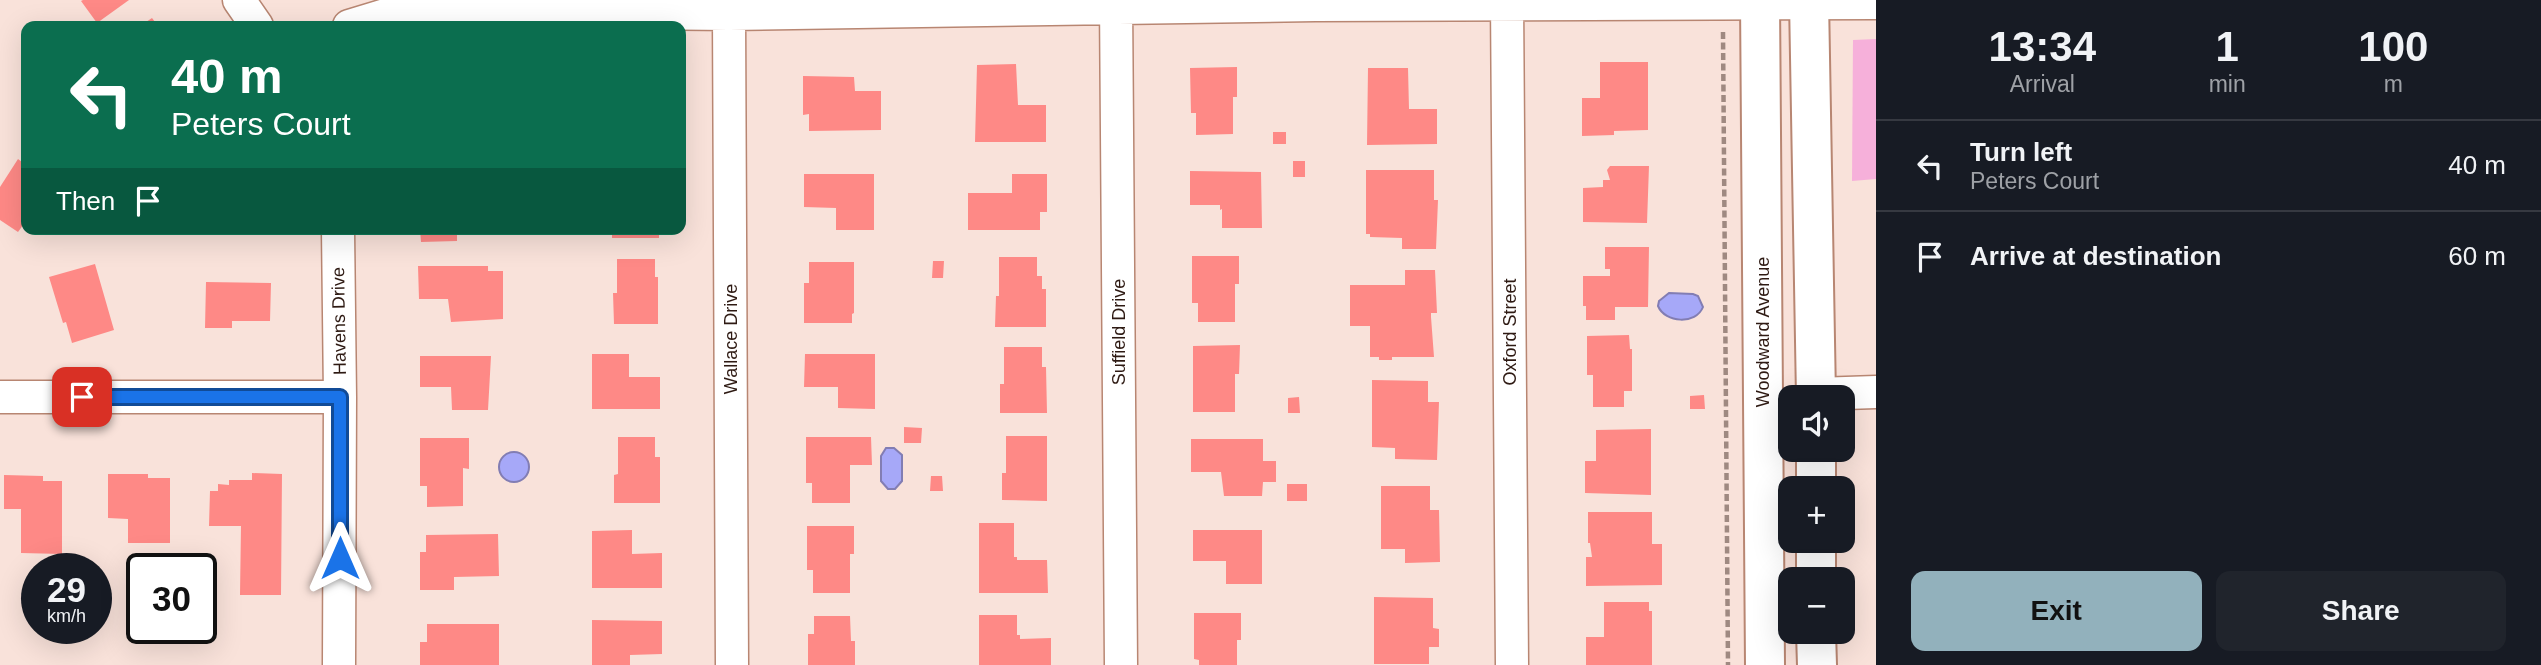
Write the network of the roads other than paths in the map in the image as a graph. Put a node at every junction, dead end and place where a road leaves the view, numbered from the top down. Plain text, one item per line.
1 (239, 0) edge
2 (1760, 1) edge
3 (1507, 2) edge
4 (1809, 2) edge
5 (1876, 3) edge
6 (1117, 5) edge
7 (729, 14) junction
8 (254, 21) edge
9 (366, 21) edge
10 (338, 235) edge
11 (1816, 385) edge
12 (1876, 392) edge
13 (1855, 393) edge
14 (0, 397) edge
15 (340, 397) junction
16 (1816, 644) edge
17 (339, 665) edge
18 (732, 665) edge
19 (1122, 665) edge
20 (1512, 665) edge
21 (1765, 665) edge
22 (1817, 665) edge

1 - 8 street
2 - 3 street
2 - 4 street
2 - 21 street, Woodward Avenue
3 - 6 street
3 - 20 street, Oxford Street
4 - 5 street
4 - 11 street
6 - 7 street
6 - 19 street, Suffield Drive
7 - 9 street
7 - 18 street, Wallace Drive
10 - 15 street, Havens Drive
12 - 13 street
14 - 15 street
15 - 17 street, Havens Drive
16 - 22 street

